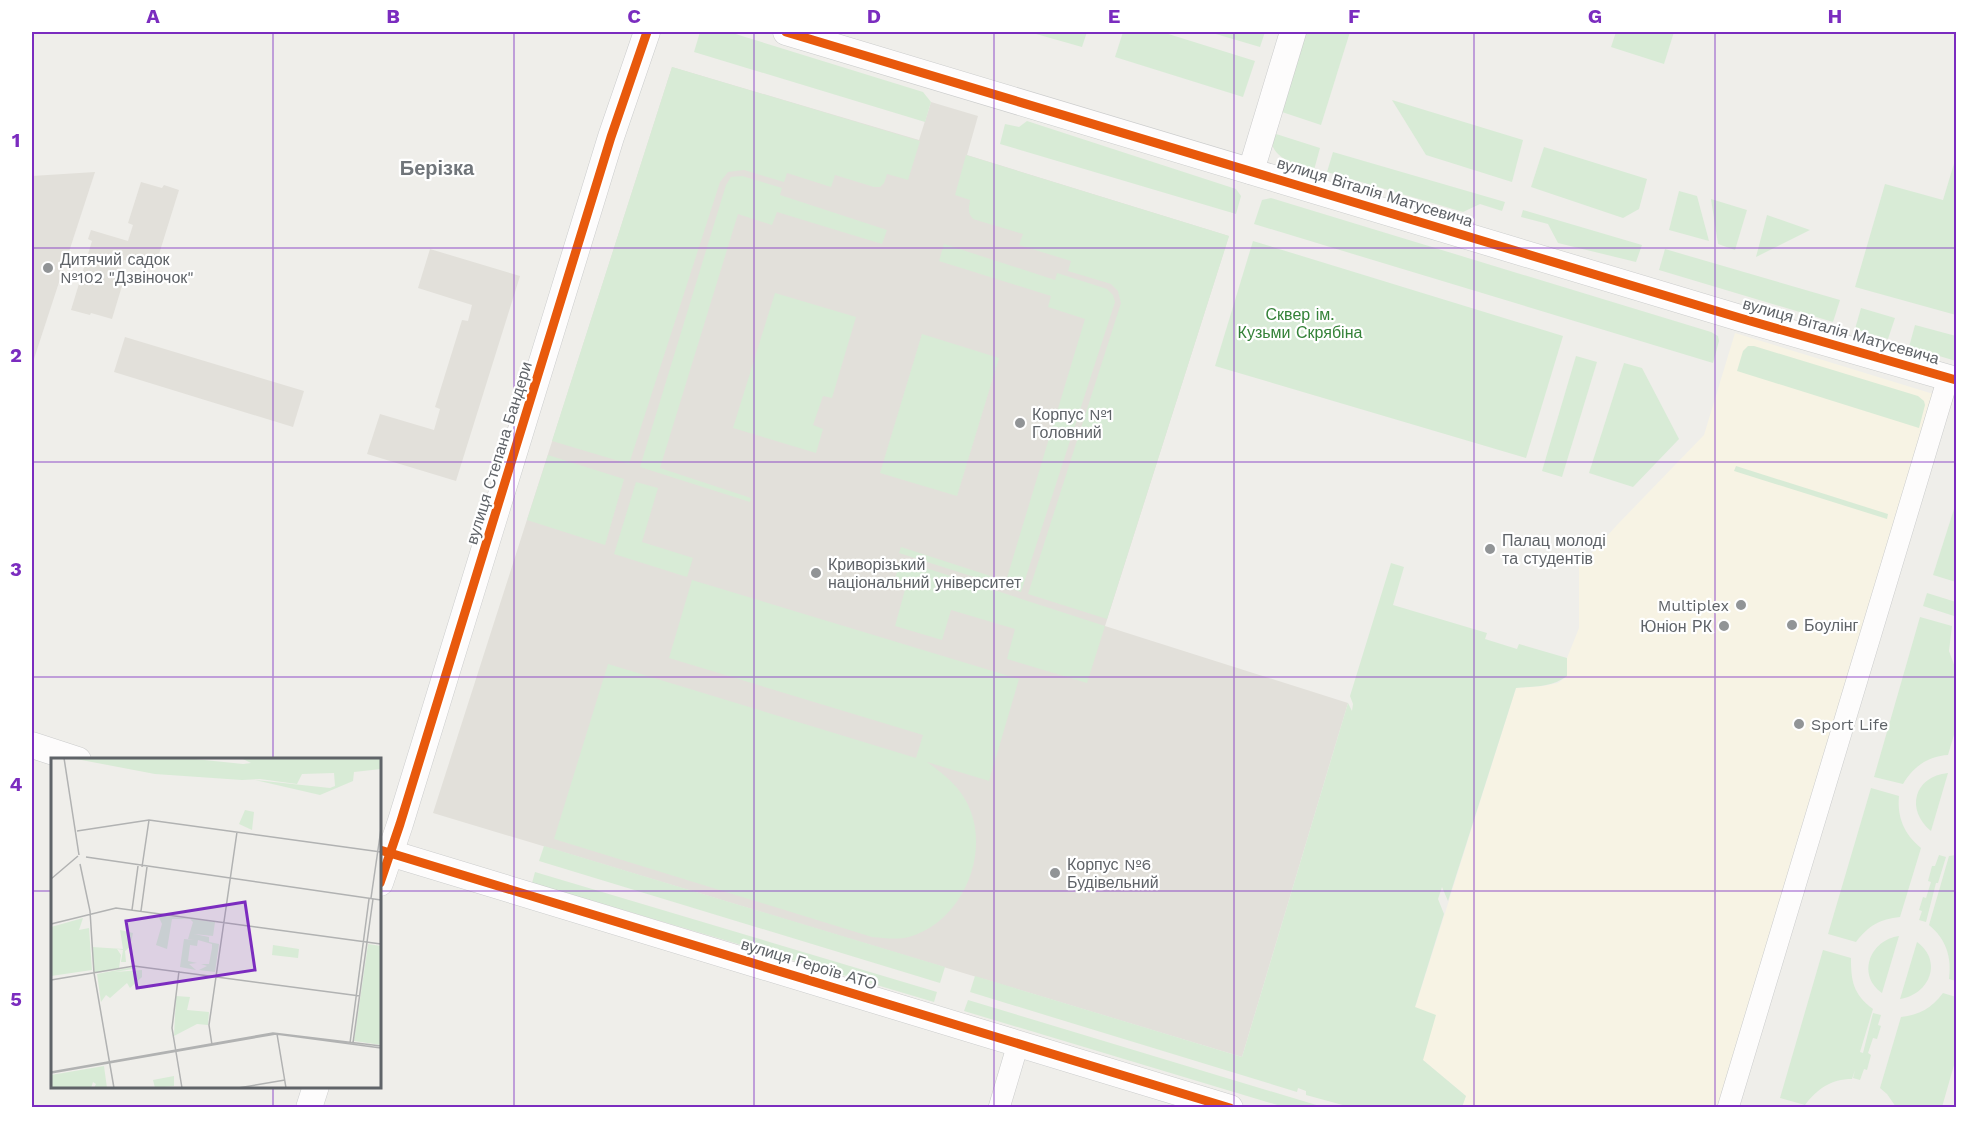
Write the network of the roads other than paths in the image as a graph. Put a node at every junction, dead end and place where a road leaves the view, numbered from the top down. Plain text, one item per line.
1 (647, 32) edge
2 (786, 32) edge
3 (1293, 32) edge
4 (1251, 171) junction
5 (1952, 379) edge
6 (32, 745) edge
7 (75, 758) edge
8 (385, 851) edge
9 (381, 877) edge
10 (1018, 1044) junction
11 (315, 1088) edge
12 (309, 1107) edge
13 (999, 1107) edge
14 (1230, 1107) edge
15 (1728, 1107) edge

1 - 8 street, вулиця Степана Бандери
2 - 4 street, вулиця Віталія Матусевича
3 - 4 street
4 - 5 street, вулиця Віталія Матусевича
5 - 15 street
6 - 7 street
8 - 9 street, вулиця Степана Бандери
8 - 10 street, вулиця Героїв АТО
10 - 13 street
10 - 14 street, вулиця Героїв АТО
11 - 12 street

